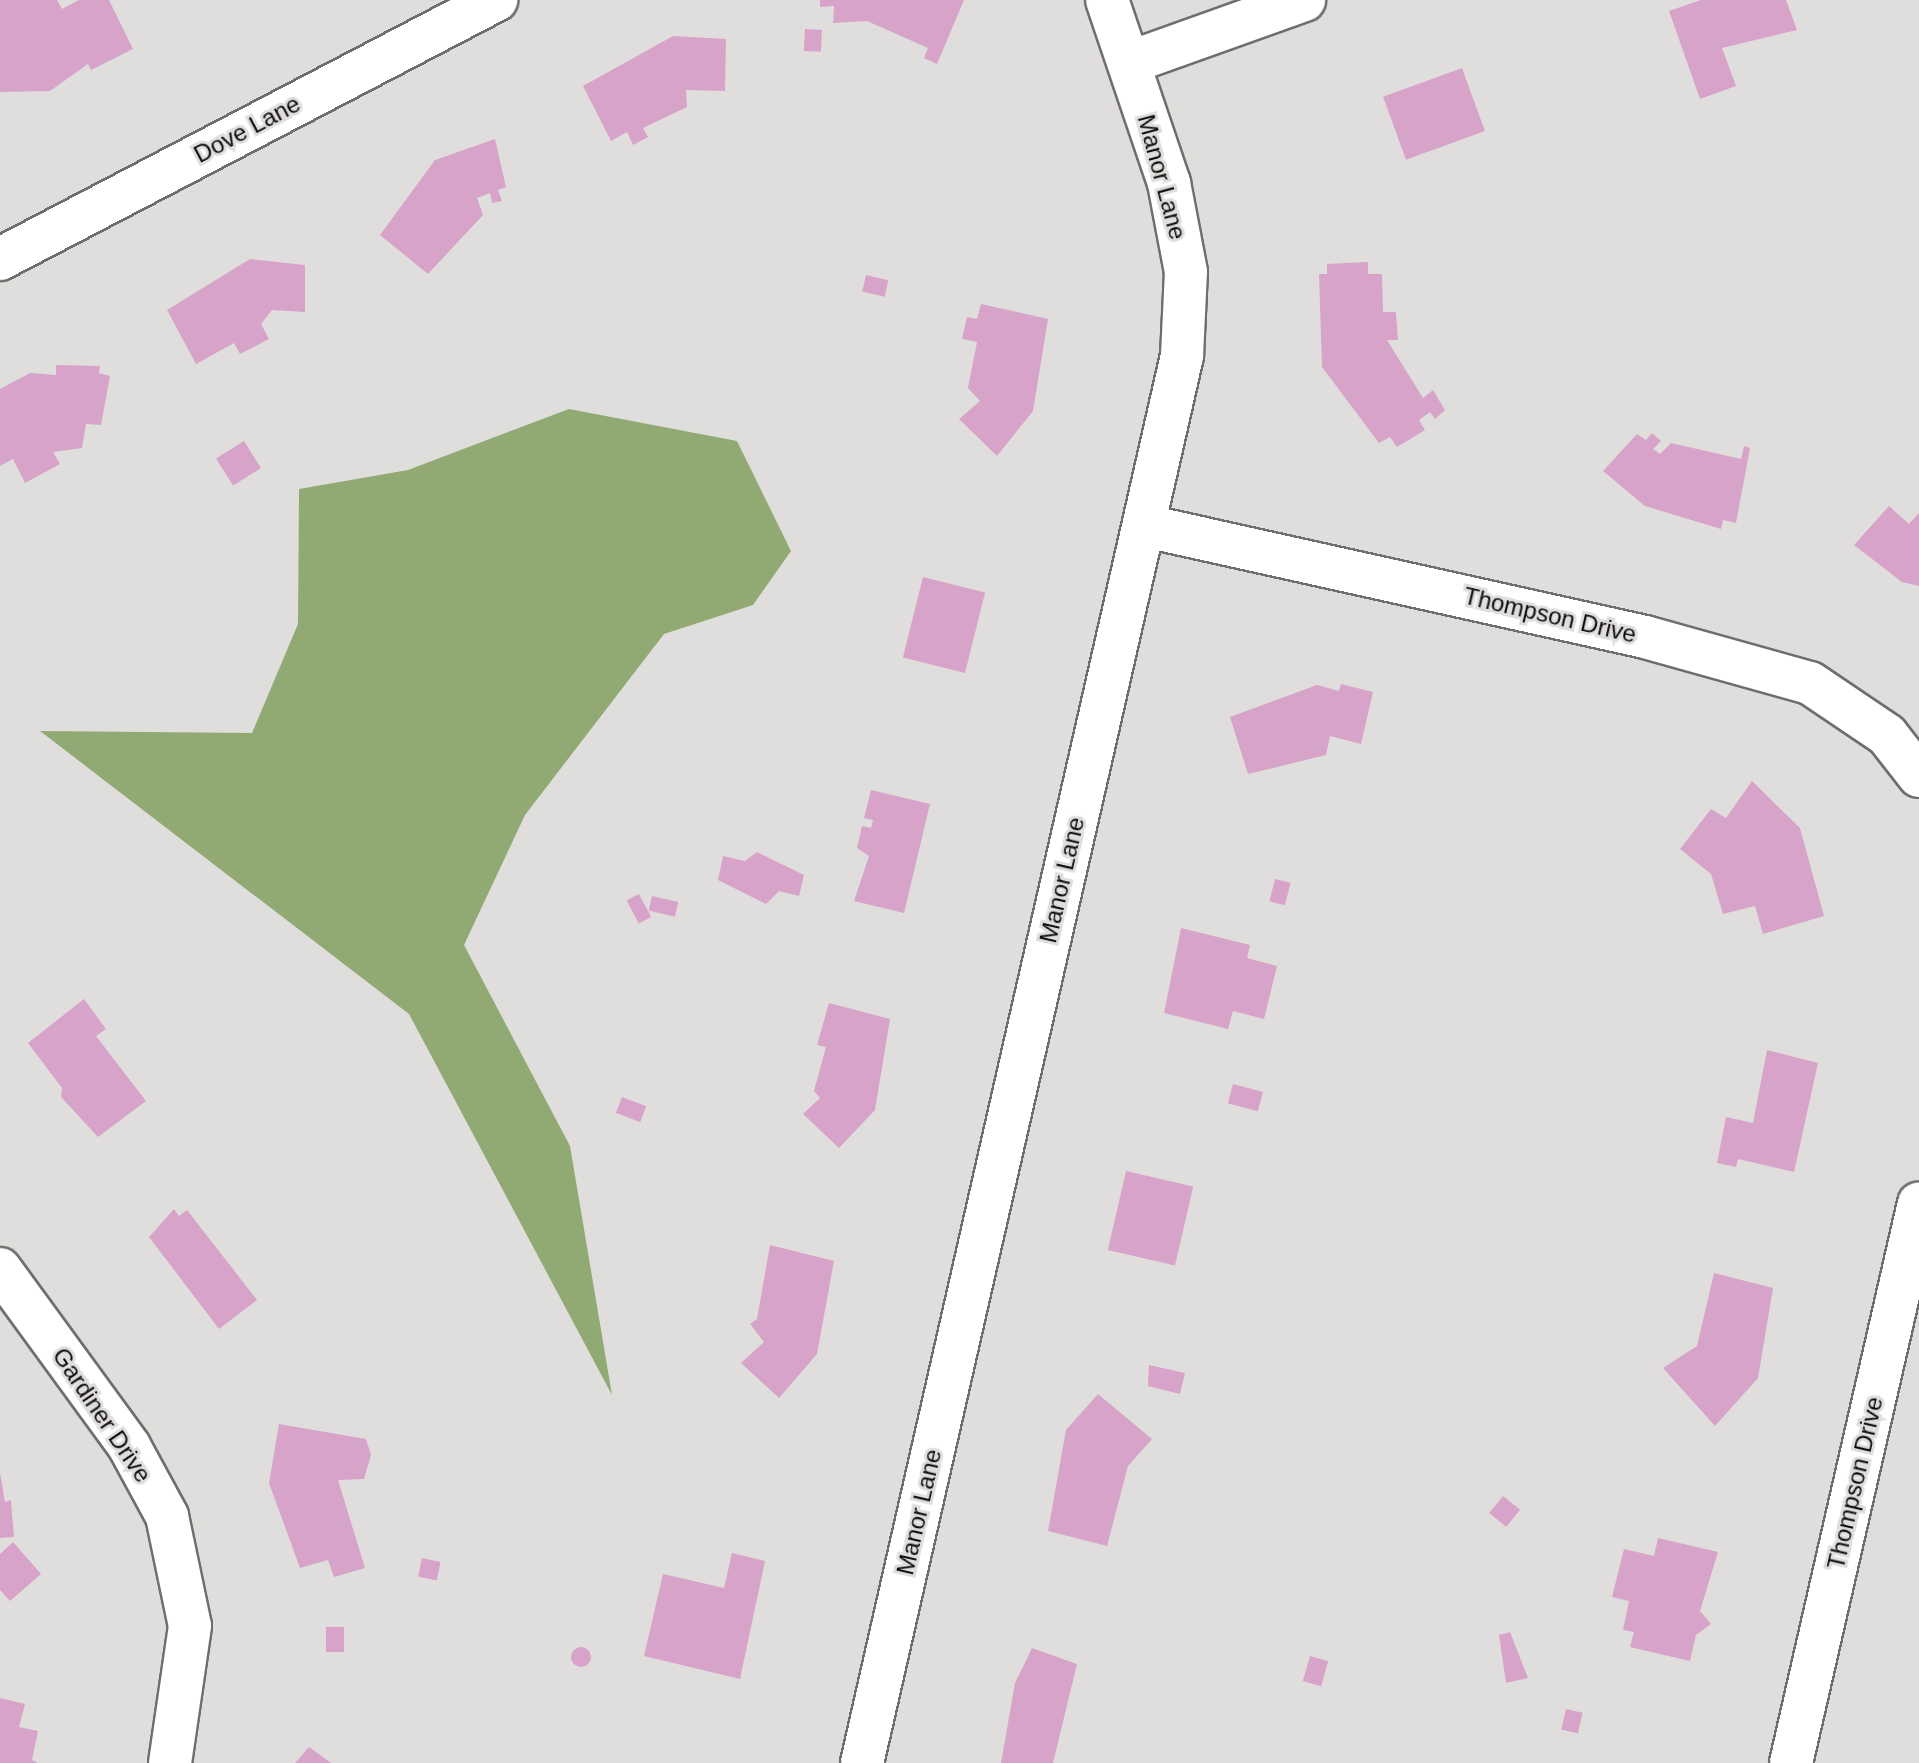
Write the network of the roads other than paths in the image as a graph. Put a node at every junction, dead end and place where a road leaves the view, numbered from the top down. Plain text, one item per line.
1 (496, 0) edge
2 (1107, 0) edge
3 (1304, 0) edge
4 (1131, 62) junction
5 (0, 259) edge
6 (1146, 526) junction
7 (1919, 776) edge
8 (1919, 1203) edge
9 (0, 1269) edge
10 (170, 1763) edge
11 (862, 1763) edge
12 (1791, 1763) edge

1 - 5 street, Dove Lane
2 - 4 street, Manor Lane
3 - 4 street
4 - 6 street, Manor Lane
6 - 7 street, Thompson Drive
6 - 11 street, Manor Lane
8 - 12 street, Thompson Drive
9 - 10 street, Gardiner Drive

